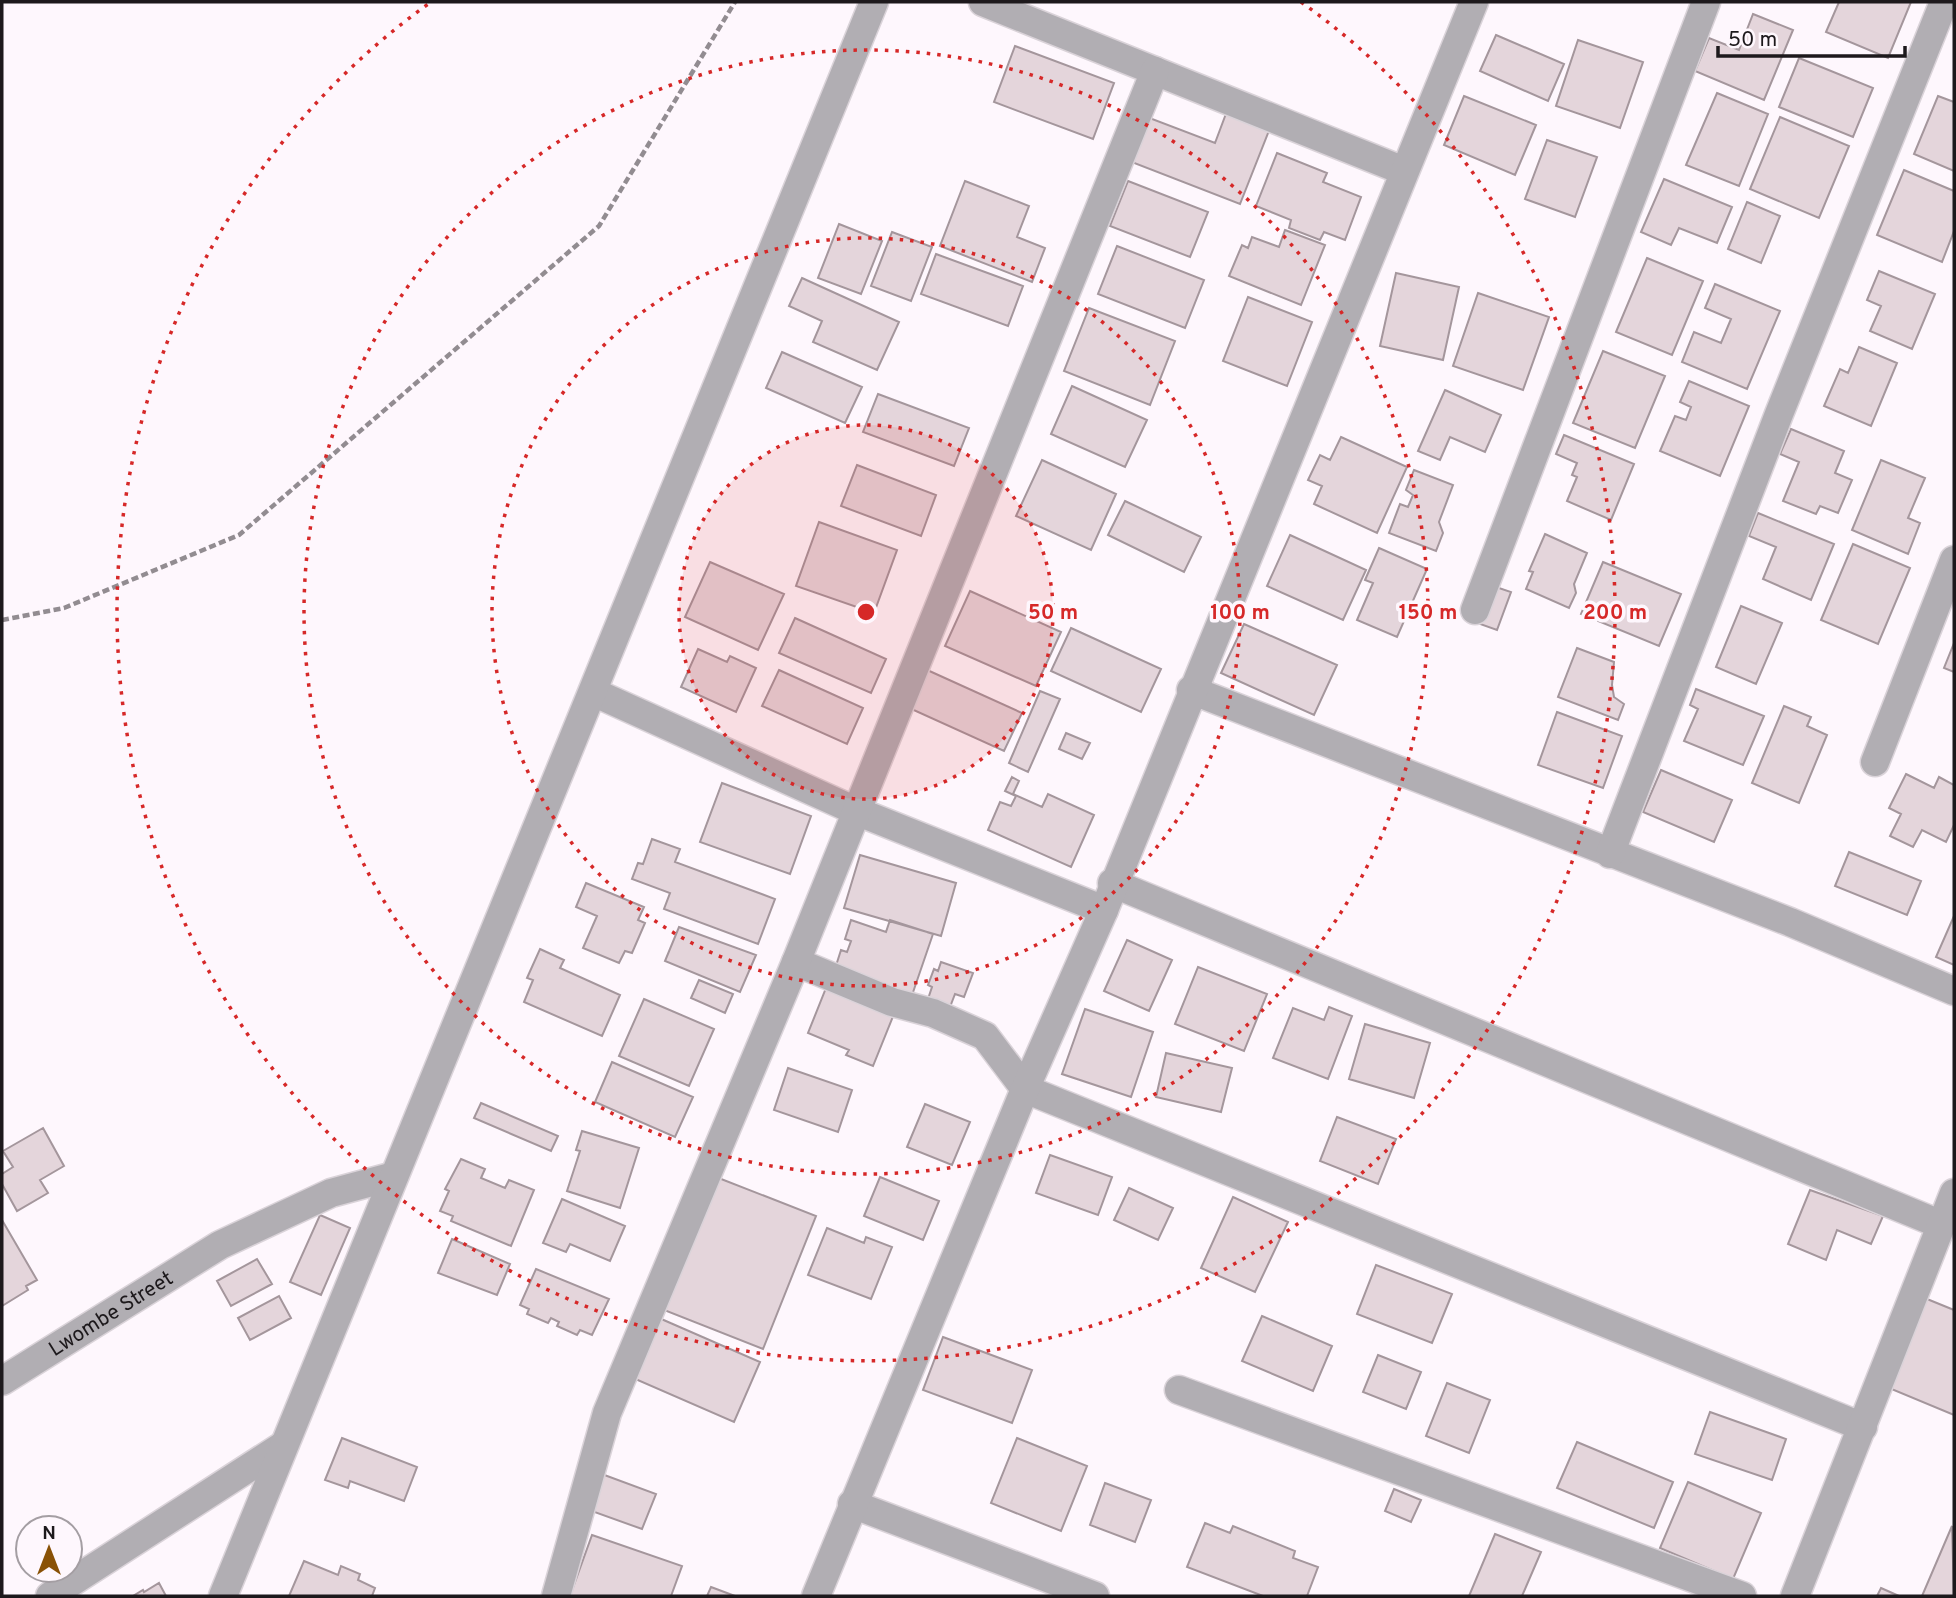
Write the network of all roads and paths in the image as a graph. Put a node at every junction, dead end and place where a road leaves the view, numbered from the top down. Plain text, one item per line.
1 (735, 2) edge
2 (874, 2) edge
3 (983, 2) edge
4 (1474, 2) edge
5 (1706, 2) edge
6 (1944, 2) edge
7 (1155, 71) junction
8 (1404, 171) junction
9 (1954, 560) edge
10 (1475, 610) dead end
11 (2, 620) edge
12 (1191, 690) junction
13 (593, 692) junction
14 (1875, 762) dead end
15 (856, 811) junction
16 (1609, 854) junction
17 (1108, 897) junction
18 (796, 962) junction
19 (1954, 991) edge
20 (1025, 1088) junction
21 (394, 1175) junction
22 (1954, 1193) edge
23 (1942, 1225) junction
24 (2, 1381) edge
25 (1179, 1390) dead end
26 (1863, 1427) junction
27 (284, 1445) junction
28 (852, 1504) junction
29 (50, 1596) edge
30 (223, 1596) edge
31 (556, 1596) edge
32 (816, 1596) edge
33 (1094, 1596) edge
34 (1742, 1596) edge
35 (1795, 1596) edge

1 - 11 path
2 - 13 street
3 - 7 street
4 - 8 street
5 - 10 street
6 - 16 street
7 - 8 street
7 - 15 street
8 - 12 street
9 - 14 street
12 - 16 street
12 - 17 street
13 - 15 street
13 - 21 street
15 - 17 street
15 - 18 street
16 - 19 street
17 - 20 street
17 - 23 street
18 - 20 street
18 - 31 street
20 - 26 street
20 - 28 street
21 - 24 street, Lwombe Street
21 - 27 street
22 - 23 street
23 - 26 street
25 - 34 street
26 - 35 street
27 - 29 street
27 - 30 street
28 - 32 street
28 - 33 street

